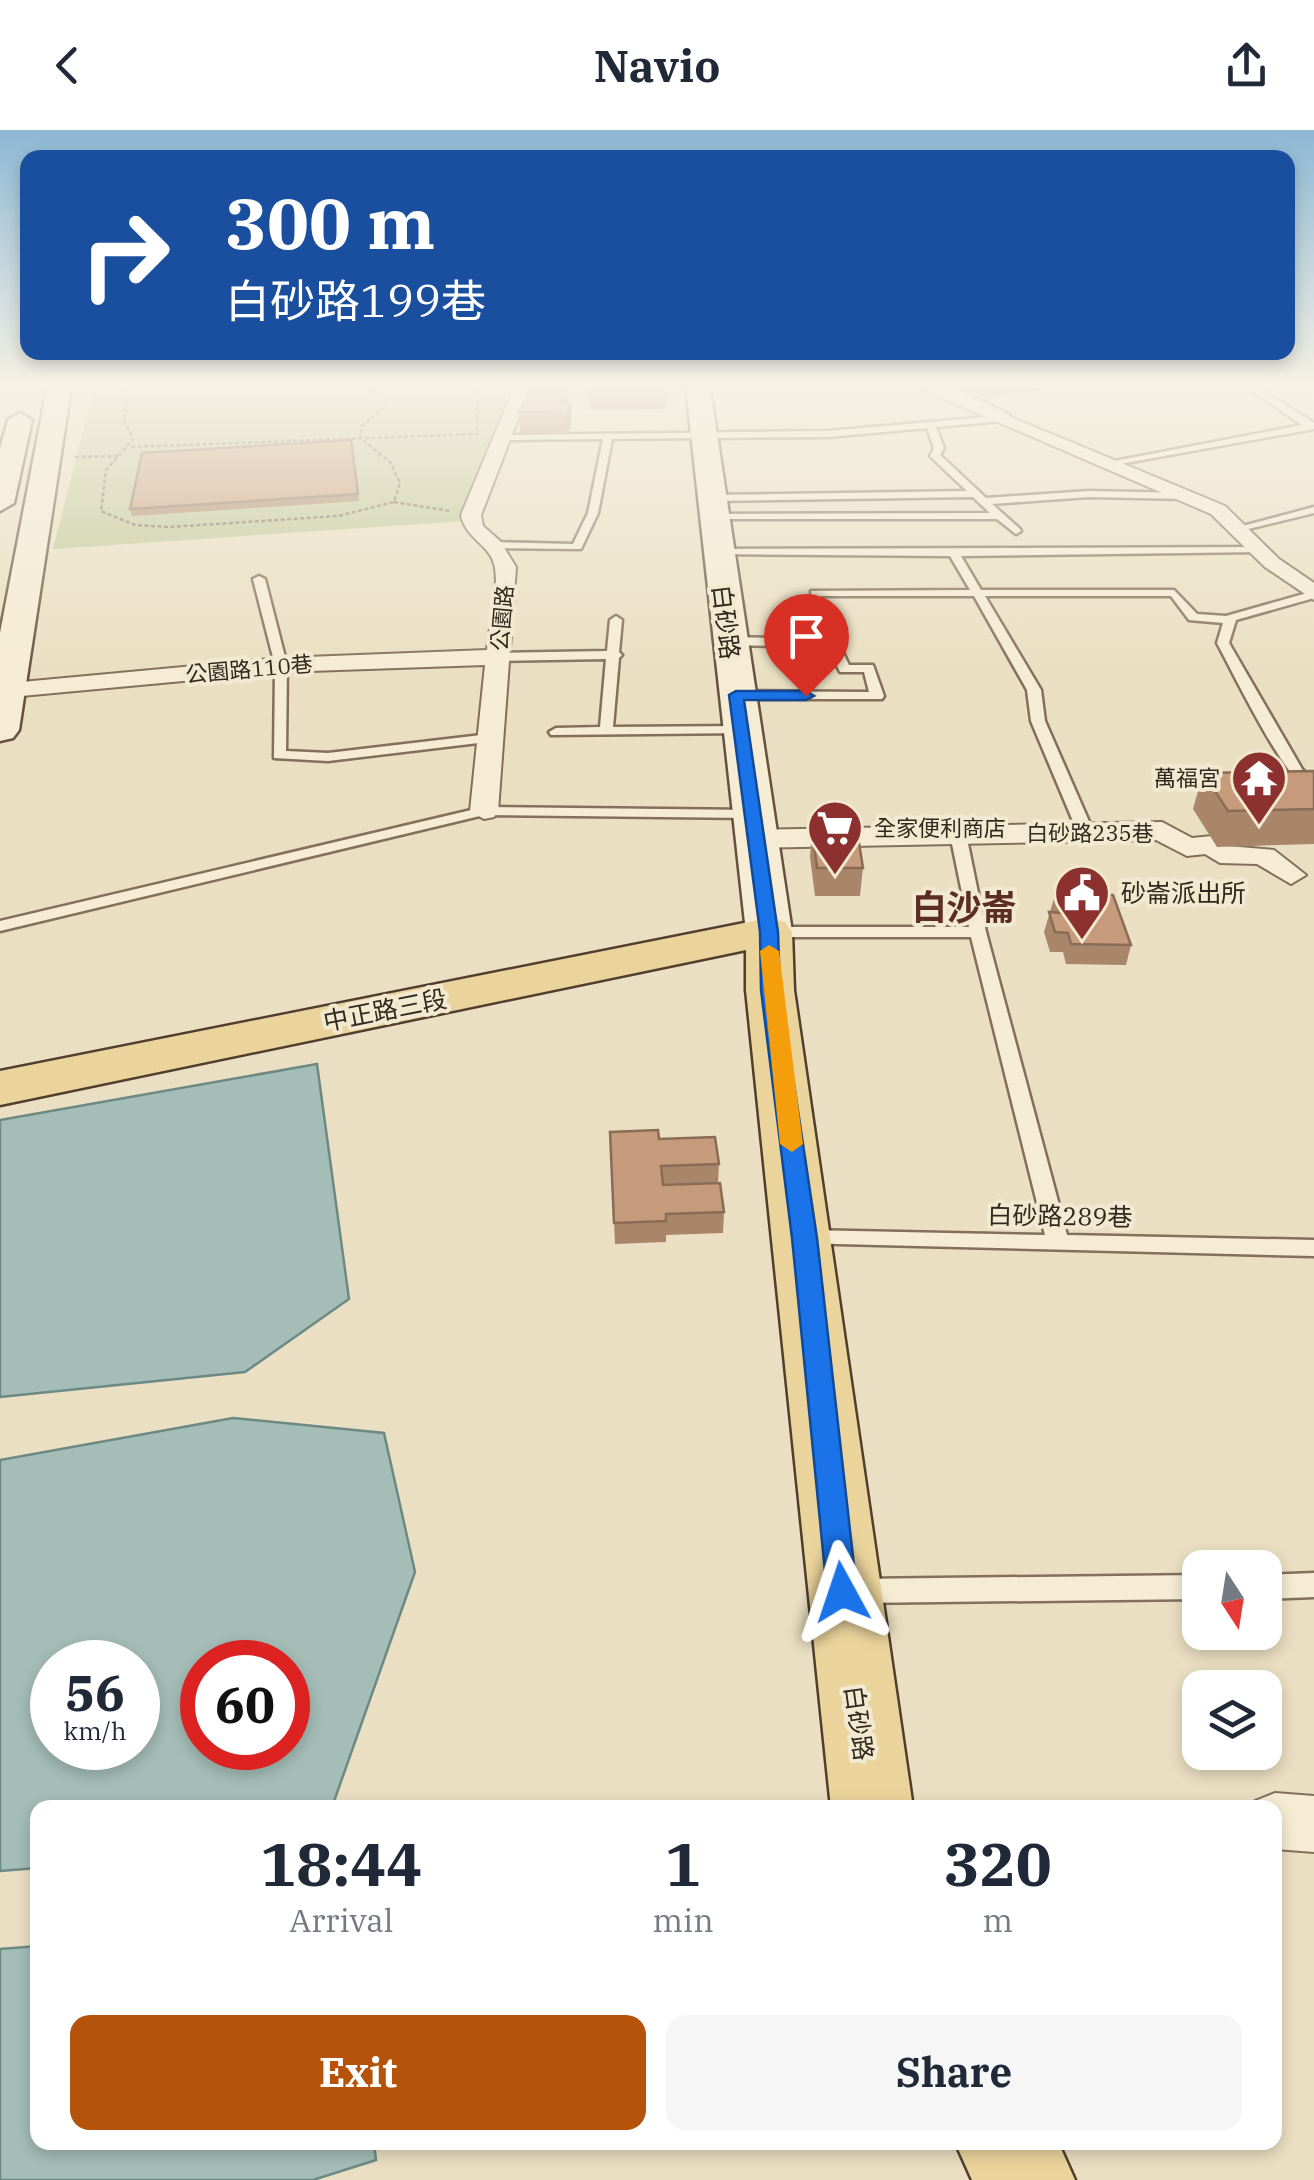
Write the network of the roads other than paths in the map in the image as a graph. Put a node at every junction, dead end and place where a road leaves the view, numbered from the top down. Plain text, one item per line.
1 (43, 484) edge
2 (484, 484) edge
3 (600, 484) edge
4 (709, 484) edge
5 (965, 484) edge
6 (1158, 484) edge
7 (1188, 496) junction
8 (980, 497) junction
9 (712, 507) junction
10 (1314, 510) edge
11 (998, 516) junction
12 (1240, 528) junction
13 (1016, 531) dead end
14 (493, 545) junction
15 (1261, 549) junction
16 (717, 551) junction
17 (952, 552) junction
18 (259, 579) dead end
19 (1314, 594) edge
20 (980, 595) junction
21 (616, 620) dead end
22 (1230, 620) junction
23 (729, 641) junction
24 (824, 642) junction
25 (616, 654) junction
26 (499, 657) junction
27 (281, 665) junction
28 (4, 692) edge
29 (738, 712) junction
30 (0, 730) edge
31 (556, 732) dead end
32 (606, 732) junction
33 (490, 738) junction
34 (1314, 791) edge
35 (484, 810) junction
36 (753, 827) junction
37 (1086, 833) junction
38 (958, 834) junction
39 (1302, 875) edge
40 (0, 926) edge
41 (769, 932) junction
42 (978, 932) junction
43 (0, 1088) edge
44 (804, 1238) junction
45 (1058, 1243) junction
46 (1314, 1248) edge
47 (1314, 1585) edge
48 (1282, 1586) edge
49 (1182, 1588) edge
50 (842, 1592) junction
51 (871, 1800) edge
52 (1282, 1822) edge
53 (1314, 1824) edge
54 (1008, 2150) edge
55 (1026, 2180) edge

1 - 28 street
2 - 14 street, 公園路
3 - 14 lane
4 - 9 street, 白砂路
5 - 8 lane
6 - 7 street
7 - 8 lane
7 - 12 street
8 - 9 lane
8 - 11 lane
9 - 11 lane
9 - 16 street, 白砂路
10 - 12 lane
11 - 13 lane
12 - 15 street
14 - 26 street, 公園路
15 - 17 lane
15 - 19 street
16 - 17 lane
16 - 23 street, 白砂路
17 - 20 lane
18 - 27 lane
19 - 22 lane
20 - 22 lane
20 - 24 lane
20 - 37 lane
21 - 25 lane
22 - 34 lane
23 - 24 lane
23 - 29 street, 白砂路
24 - 29 lane
25 - 26 lane
25 - 32 lane
26 - 27 street, 公園路110巷
26 - 33 street, 公園路
27 - 28 street, 公園路110巷
27 - 33 lane
28 - 30 street
29 - 32 lane
29 - 36 street, 白砂路
31 - 32 lane
33 - 35 street, 公園路
35 - 36 lane
35 - 40 lane
36 - 38 street, 白砂路235巷
36 - 41 street, 白砂路
37 - 38 street, 白砂路235巷
37 - 39 street, 白砂路235巷
38 - 42 lane
41 - 42 lane
41 - 43 main road, 中正路三段
41 - 44 main road, 白砂路
42 - 45 lane
44 - 45 lane, 白砂路289巷
44 - 50 main road, 白砂路
45 - 46 lane, 白砂路289巷
47 - 48 lane
49 - 50 lane
50 - 51 main road, 白砂路
52 - 53 street
54 - 55 main road

